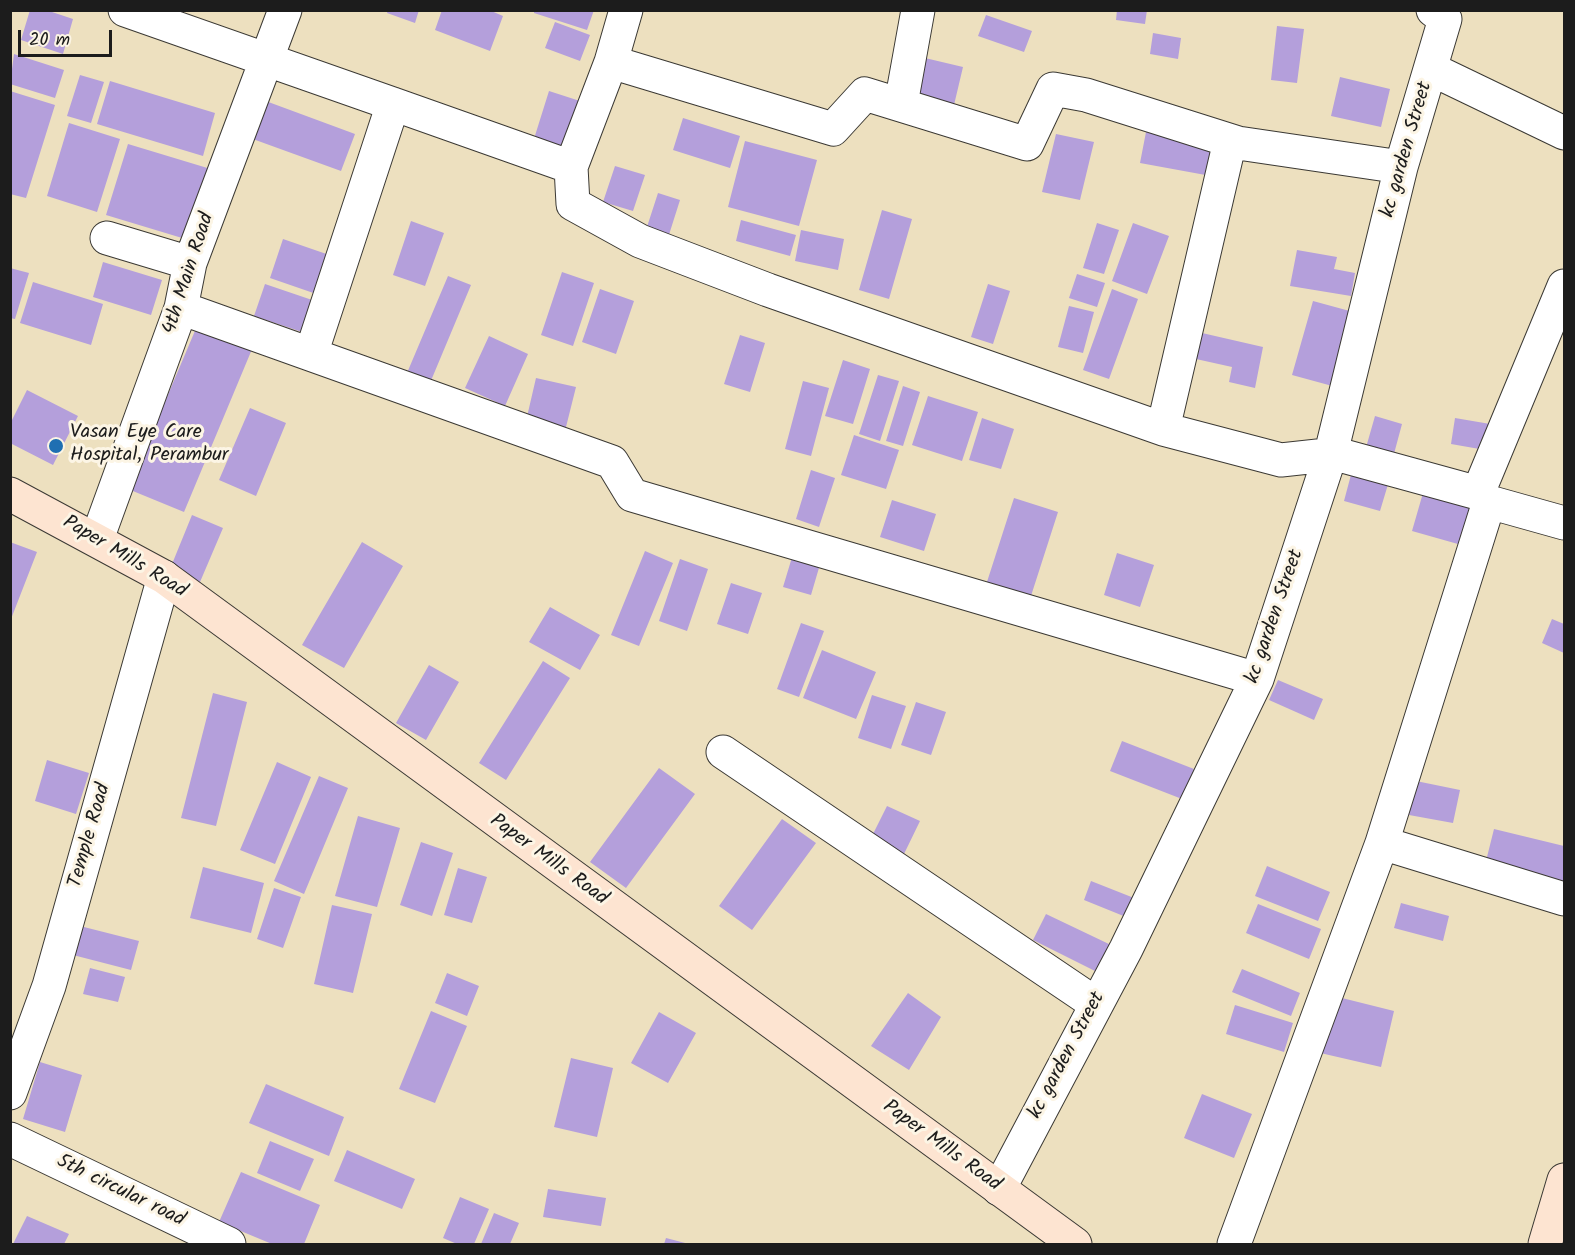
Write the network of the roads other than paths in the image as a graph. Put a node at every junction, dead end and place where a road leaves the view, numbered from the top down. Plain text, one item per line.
1 (125, 10) edge
2 (285, 10) edge
3 (626, 10) edge
4 (918, 10) edge
5 (1433, 10) edge
6 (267, 58) junction
7 (610, 62) junction
8 (1431, 69) junction
9 (393, 104) junction
10 (901, 104) junction
11 (1564, 133) edge
12 (1230, 141) junction
13 (1401, 167) junction
14 (571, 168) junction
15 (107, 238) dead end
16 (190, 263) junction
17 (1564, 286) edge
18 (181, 308) junction
19 (311, 354) junction
20 (1163, 429) junction
21 (1331, 453) junction
22 (10, 494) edge
23 (1483, 497) junction
24 (1564, 523) edge
25 (97, 539) junction
26 (164, 577) junction
27 (1257, 679) junction
28 (723, 752) dead end
29 (1382, 843) junction
30 (1564, 899) edge
31 (1096, 1004) junction
32 (10, 1093) edge
33 (10, 1140) edge
34 (1564, 1180) edge
35 (999, 1189) junction
36 (1057, 1239) edge
37 (229, 1245) edge
38 (1234, 1245) edge
39 (1545, 1245) edge

1 - 6 street
2 - 6 street, 4th Main Road
3 - 7 street
4 - 10 street
5 - 8 street, kc garden Street
6 - 9 street
6 - 16 street, 4th Main Road
7 - 10 street
7 - 14 street
8 - 11 street
8 - 13 street, kc garden Street
9 - 14 street
9 - 19 street
10 - 12 street
12 - 13 street
12 - 20 street
13 - 21 street, kc garden Street
14 - 20 street
15 - 16 street
16 - 18 street, 4th Main Road
17 - 23 street
18 - 19 street
18 - 25 street, 4th Main Road
19 - 27 street
20 - 21 street
21 - 23 street
21 - 27 street, kc garden Street
22 - 25 main road, Paper Mills Road
23 - 24 street
23 - 29 street
25 - 26 main road, Paper Mills Road
26 - 32 street, Temple Road
26 - 35 main road, Paper Mills Road
27 - 31 street, kc garden Street
28 - 31 street
29 - 30 street
29 - 38 street
31 - 35 street, kc garden Street
33 - 37 street, 5th circular road
34 - 39 main road
35 - 36 main road, Paper Mills Road

